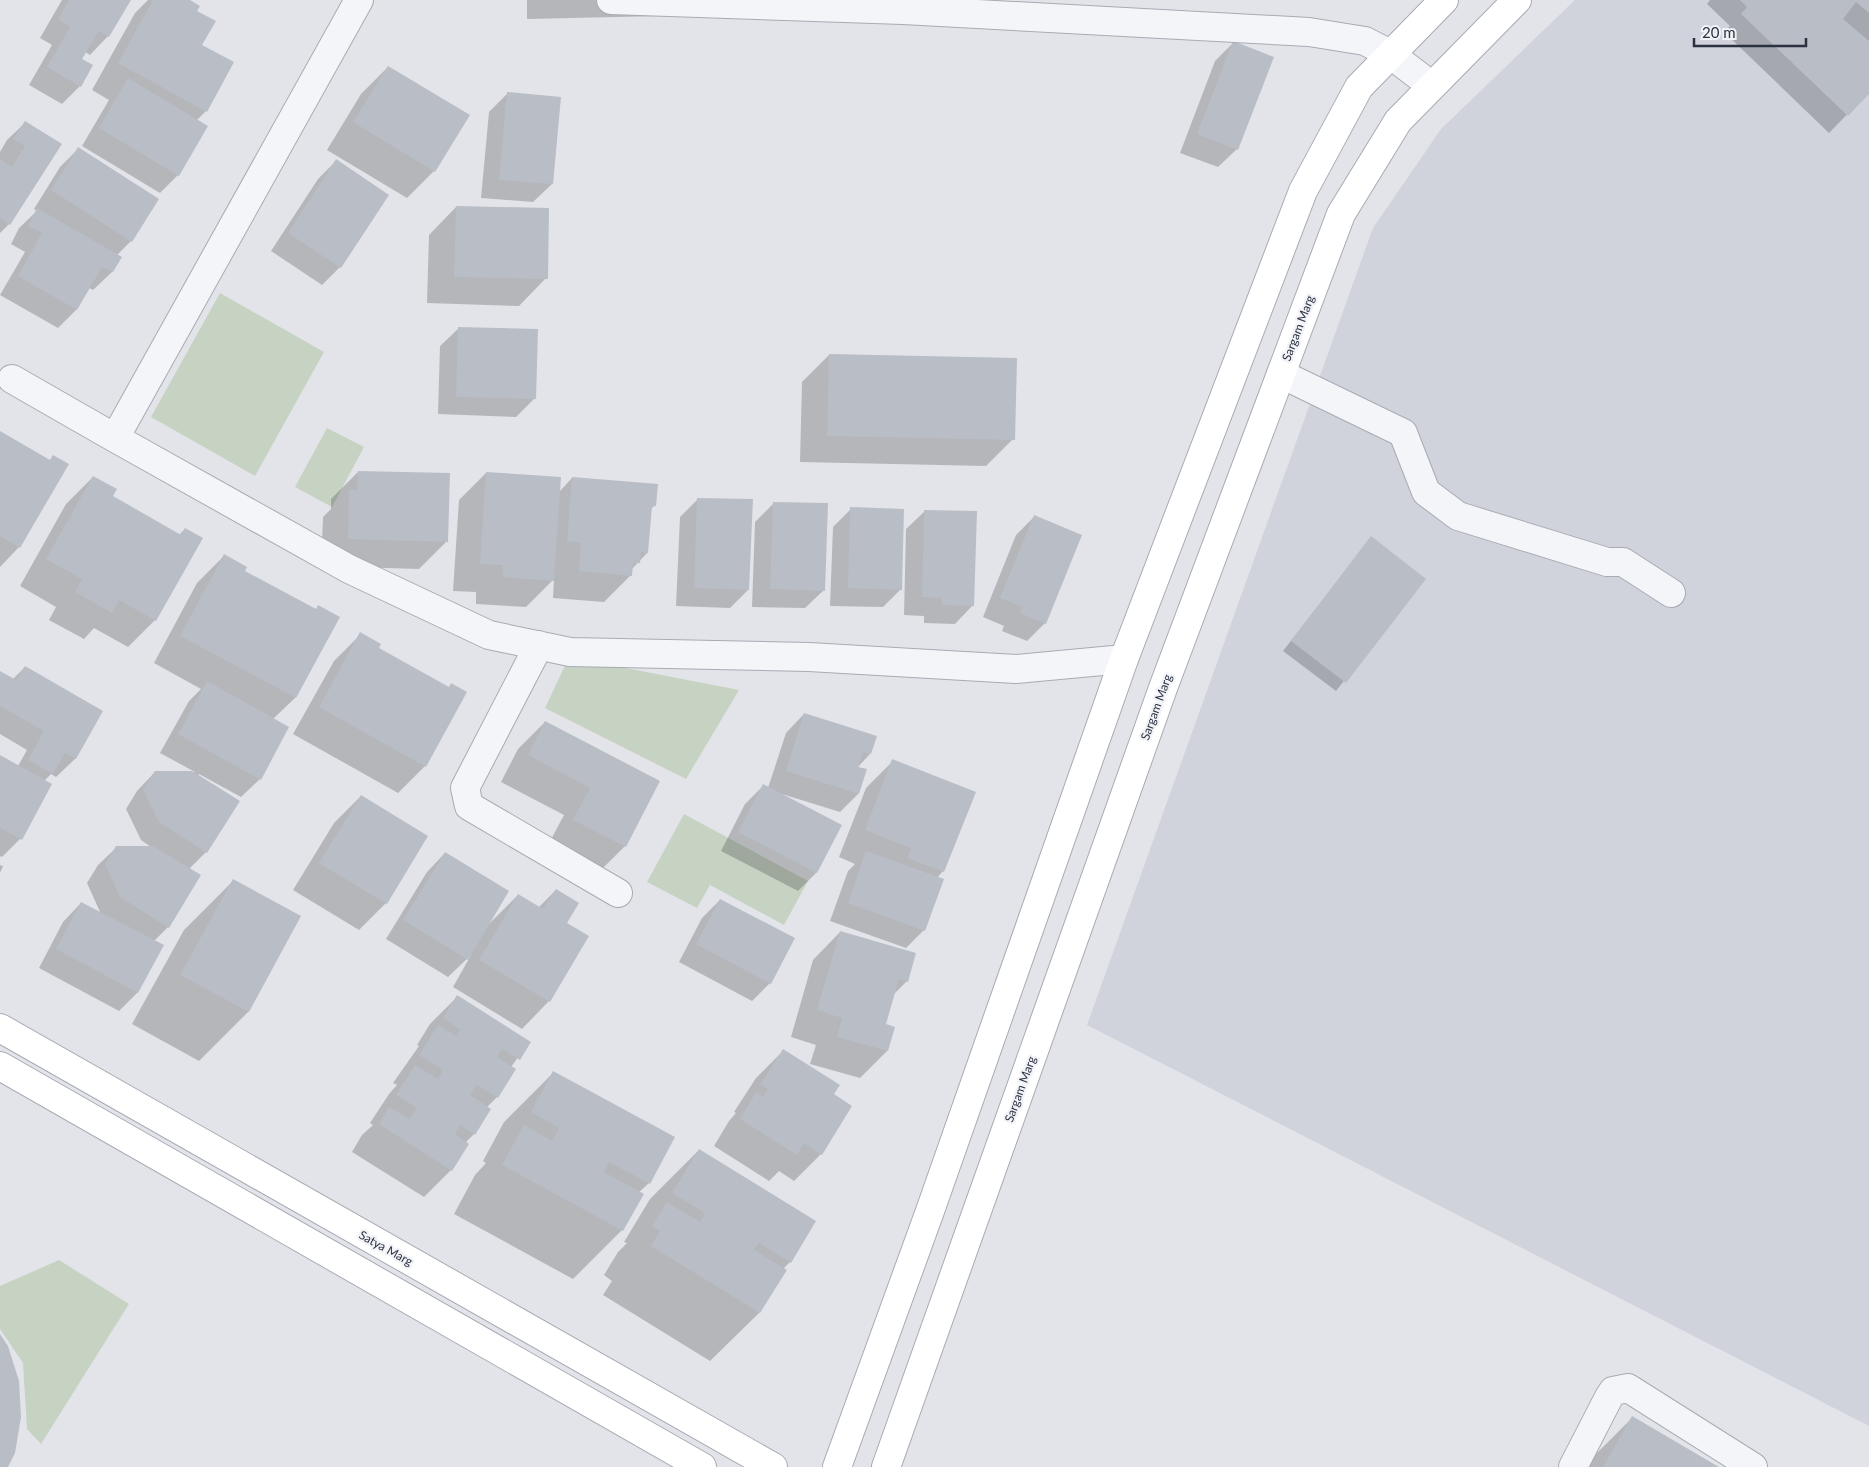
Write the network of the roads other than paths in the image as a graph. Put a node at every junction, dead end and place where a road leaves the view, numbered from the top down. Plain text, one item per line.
1 (359, 0) edge
2 (611, 0) edge
3 (1444, 0) edge
4 (1517, 0) edge
5 (792, 3) edge
6 (1390, 54) junction
7 (1432, 86) junction
8 (1281, 374) junction
9 (12, 379) dead end
10 (115, 438) junction
11 (1671, 593) dead end
12 (539, 645) junction
13 (1124, 659) junction
14 (618, 893) dead end
15 (0, 1028) edge
16 (0, 1066) edge
17 (702, 1467) edge
18 (773, 1467) edge
19 (837, 1467) edge
20 (886, 1467) edge
21 (1573, 1467) edge
22 (1753, 1467) edge

1 - 10 street
2 - 5 street
3 - 6 main road
4 - 7 main road, Sargam Marg
5 - 6 street
6 - 7 street
6 - 13 main road
7 - 8 main road, Sargam Marg
8 - 11 street
8 - 20 main road, Sargam Marg
9 - 10 street
10 - 12 street
12 - 13 street
12 - 14 street
13 - 19 main road
15 - 18 main road, Satya Marg
16 - 17 main road
21 - 22 street

